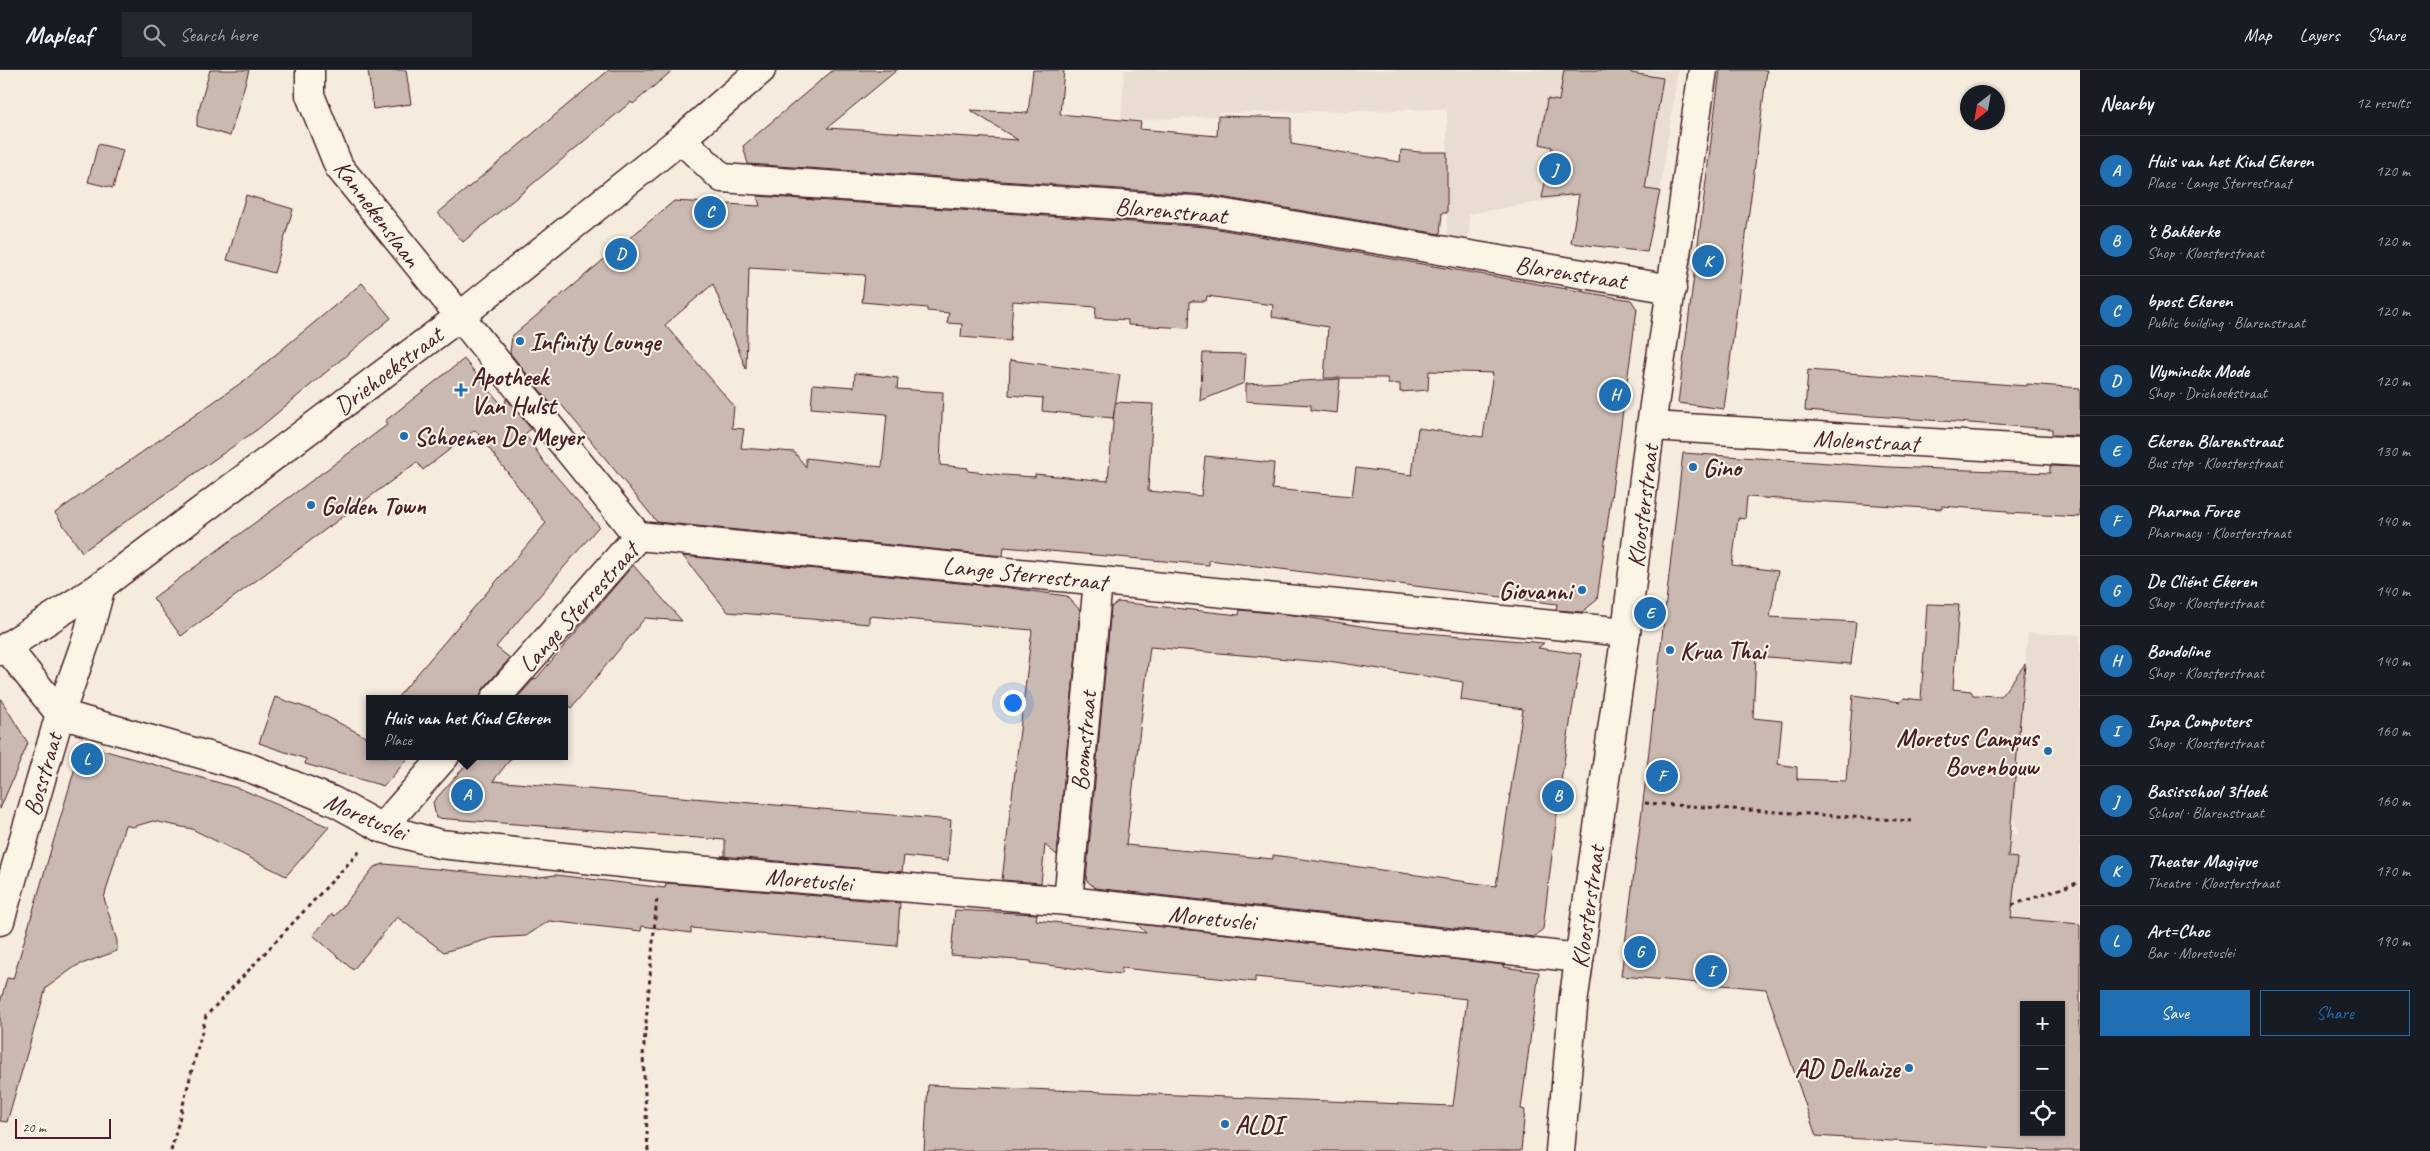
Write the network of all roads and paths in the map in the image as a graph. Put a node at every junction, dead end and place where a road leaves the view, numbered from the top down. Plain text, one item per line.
1 (310, 70) edge
2 (761, 70) edge
3 (1703, 70) edge
4 (682, 138) junction
5 (1672, 289) junction
6 (460, 317) junction
7 (1652, 426) junction
8 (2080, 452) edge
9 (638, 536) junction
10 (1098, 580) junction
11 (101, 586) junction
12 (1626, 632) junction
13 (3, 649) edge
14 (499, 695) edge
15 (60, 714) junction
16 (442, 760) edge
17 (1645, 803) dead end
18 (1912, 821) dead end
19 (382, 828) junction
20 (660, 867) junction
21 (2080, 882) edge
22 (1068, 901) junction
23 (2012, 905) dead end
24 (0, 921) edge
25 (1579, 958) junction
26 (171, 1151) edge
27 (648, 1151) edge
28 (1560, 1151) edge

1 - 6 street, Kannekenslaan
2 - 4 street, Driehoekstraat
3 - 5 street, Kloosterstraat
4 - 5 street, Blarenstraat
4 - 6 street, Driehoekstraat
5 - 7 street, Kloosterstraat
6 - 9 street, Kannekenslaan
6 - 11 street, Driehoekstraat
7 - 8 street, Molenstraat
7 - 12 street, Kloosterstraat
9 - 10 street, Lange Sterrestraat
9 - 14 street, Lange Sterrestraat
10 - 12 street, Lange Sterrestraat
10 - 22 street, Boomstraat
11 - 13 street, Driehoekstraat
11 - 15 street, Bosstraat
12 - 25 street, Kloosterstraat
13 - 15 street, Bosstraat
15 - 19 street, Moretuslei
15 - 24 street, Bosstraat
16 - 19 street
17 - 18 path
19 - 20 street, Moretuslei
19 - 26 path
20 - 22 street, Moretuslei
20 - 27 path
21 - 23 path
22 - 25 street, Moretuslei
25 - 28 street, Kloosterstraat

